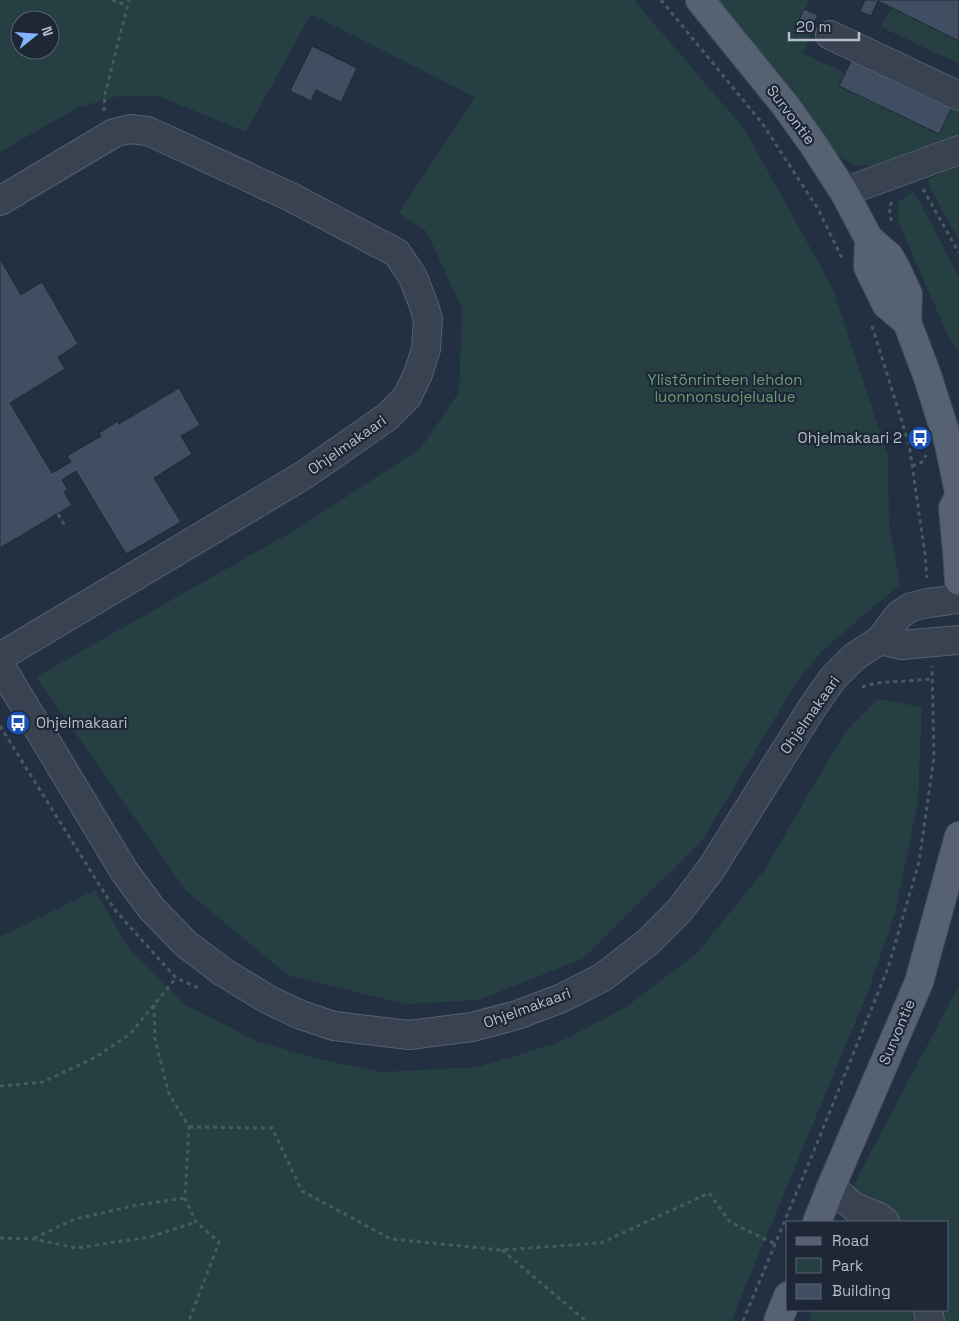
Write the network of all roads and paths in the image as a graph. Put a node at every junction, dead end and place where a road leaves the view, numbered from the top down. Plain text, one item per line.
1 (112, 0) edge
2 (129, 0) edge
3 (661, 0) edge
4 (700, 0) edge
5 (126, 6) junction
6 (830, 35) dead end
7 (959, 96) edge
8 (104, 112) dead end
9 (959, 150) edge
10 (919, 182) dead end
11 (844, 192) junction
12 (0, 201) edge
13 (959, 253) edge
14 (846, 265) dead end
15 (870, 322) dead end
16 (927, 453) dead end
17 (912, 466) junction
18 (959, 493) edge
19 (959, 497) edge
20 (58, 514) dead end
21 (65, 526) dead end
22 (959, 580) edge
23 (959, 599) edge
24 (928, 603) junction
25 (880, 640) junction
26 (959, 640) edge
27 (931, 642) junction
28 (0, 657) edge
29 (0, 665) edge
30 (933, 679) junction
31 (860, 687) dead end
32 (0, 726) edge
33 (959, 836) edge
34 (176, 978) junction
35 (202, 990) dead end
36 (154, 1005) junction
37 (0, 1086) edge
38 (189, 1127) junction
39 (831, 1187) junction
40 (185, 1198) junction
41 (817, 1221) edge
42 (884, 1221) edge
43 (196, 1222) junction
44 (0, 1238) edge
45 (34, 1239) junction
46 (775, 1244) junction
47 (501, 1250) junction
48 (786, 1301) edge
49 (191, 1321) edge
50 (586, 1321) edge
51 (744, 1321) edge
52 (778, 1321) edge

1 - 5 path
2 - 5 path
3 - 14 path
4 - 11 main road, Survontie
5 - 8 path
6 - 7 street
9 - 11 street
10 - 13 path
11 - 18 main road, Survontie
12 - 28 street, Ohjelmakaari
15 - 17 path
16 - 17 path
17 - 24 path
19 - 22 main road
20 - 21 path
23 - 24 street, Ohjelmakaari
24 - 25 street, Ohjelmakaari
25 - 27 street
25 - 29 street, Ohjelmakaari
26 - 27 street
27 - 30 path
30 - 31 path
30 - 46 path
32 - 34 path
33 - 39 main road, Survontie
34 - 35 path
34 - 36 path
36 - 37 path
36 - 38 path
38 - 40 path
38 - 47 path
39 - 41 main road, Survontie
39 - 42 street
40 - 43 path
40 - 45 path
43 - 45 path
43 - 49 path
44 - 45 path
46 - 47 path
46 - 51 path
47 - 50 path
48 - 52 main road

